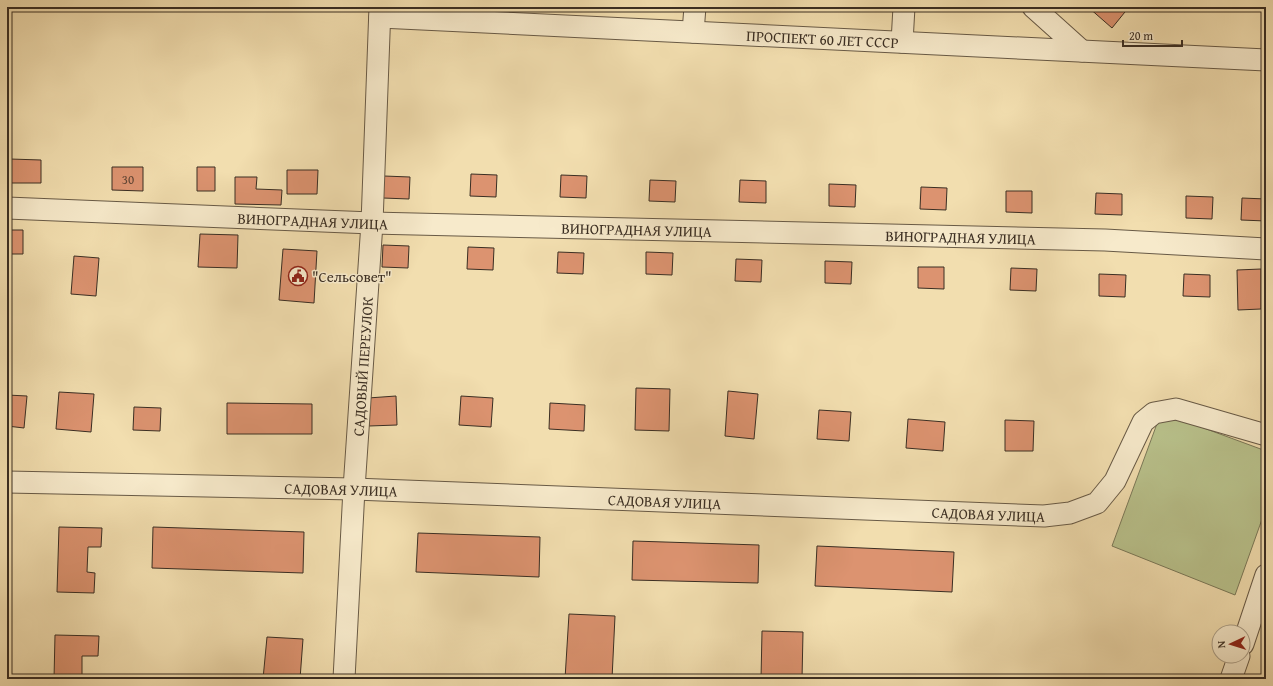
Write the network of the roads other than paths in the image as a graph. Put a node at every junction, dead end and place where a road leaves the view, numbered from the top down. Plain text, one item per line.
1 (695, 7) edge
2 (904, 7) edge
3 (1033, 7) edge
4 (380, 10) edge
5 (693, 32) junction
6 (902, 42) junction
7 (1082, 51) junction
8 (1266, 60) edge
9 (7, 208) edge
10 (372, 223) junction
11 (1266, 249) edge
12 (1266, 435) edge
13 (7, 482) edge
14 (354, 489) junction
15 (1266, 575) edge
16 (1250, 624) edge
17 (1236, 664) edge
18 (344, 679) edge
19 (1231, 679) edge

1 - 5 street
2 - 6 street
3 - 7 street
4 - 5 street, ПРОСПЕКТ 60 ЛЕТ СССР
4 - 10 street, САДОВЫЙ ПЕРЕУЛОК
5 - 6 street, ПРОСПЕКТ 60 ЛЕТ СССР
6 - 7 street, ПРОСПЕКТ 60 ЛЕТ СССР
7 - 8 street, ПРОСПЕКТ 60 ЛЕТ СССР
9 - 10 street, ВИНОГРАДНАЯ УЛИЦА
10 - 11 street, ВИНОГРАДНАЯ УЛИЦА
10 - 14 street, САДОВЫЙ ПЕРЕУЛОК
12 - 14 street, САДОВАЯ УЛИЦА
13 - 14 street, САДОВАЯ УЛИЦА
14 - 18 street, САДОВЫЙ ПЕРЕУЛОК
15 - 16 street
17 - 19 street

